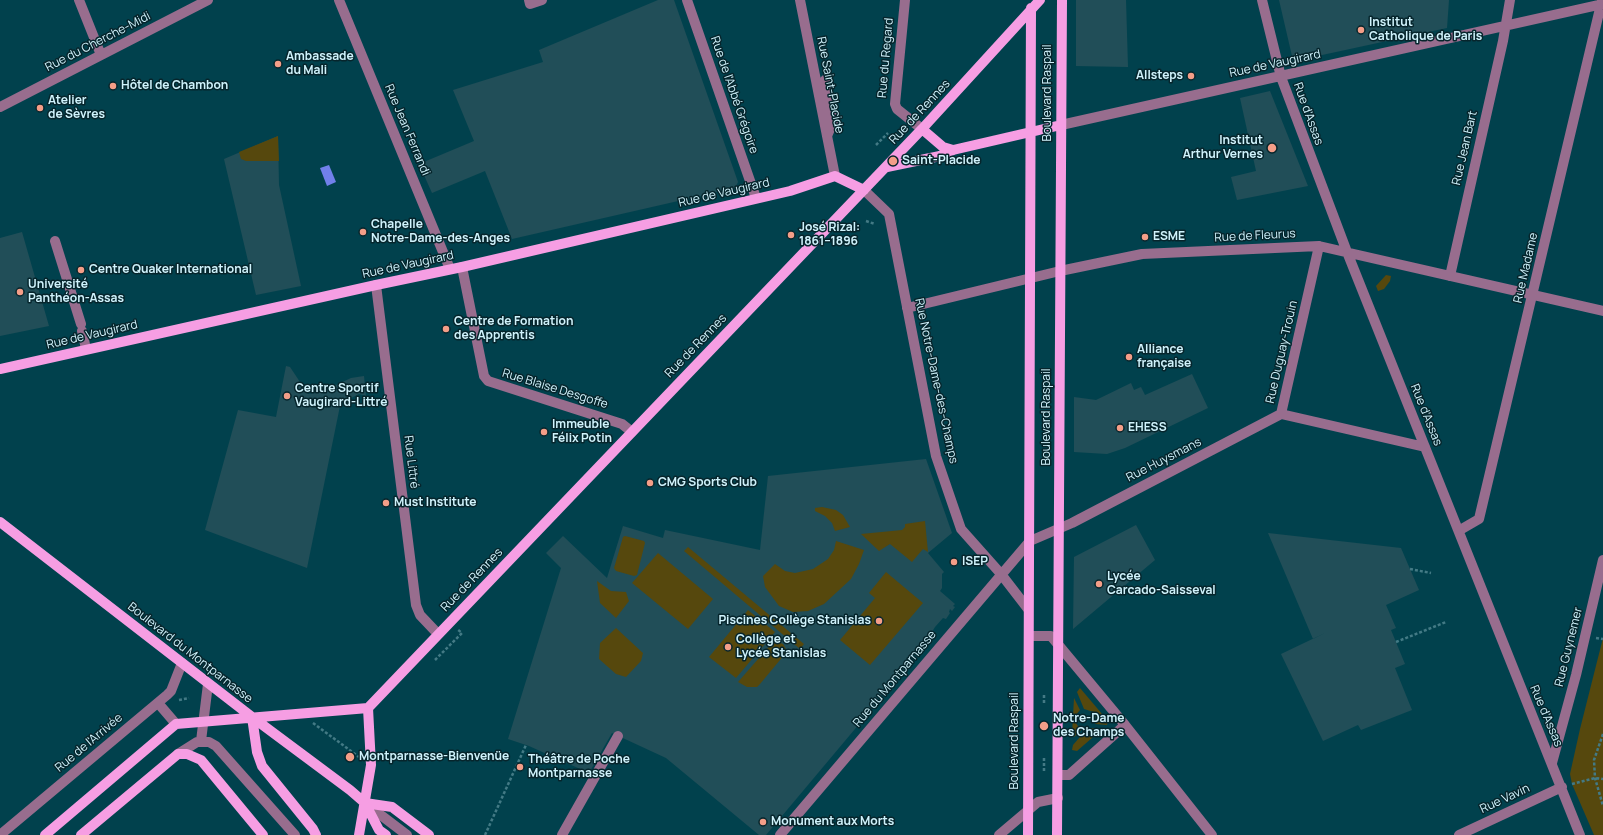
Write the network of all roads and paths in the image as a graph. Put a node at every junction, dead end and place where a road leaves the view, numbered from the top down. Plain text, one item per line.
1 (80, 0) edge
2 (208, 0) edge
3 (339, 0) edge
4 (542, 0) edge
5 (687, 0) edge
6 (800, 0) edge
7 (905, 0) edge
8 (1040, 0) edge
9 (1062, 0) edge
10 (1262, 0) edge
11 (1510, 0) edge
12 (529, 2) edge
13 (1602, 3) edge
14 (1032, 5) edge
15 (1506, 27) junction
16 (101, 55) junction
17 (1281, 77) junction
18 (825, 80) dead end
19 (0, 107) edge
20 (1061, 125) junction
21 (922, 129) junction
22 (1030, 132) junction
23 (888, 133) dead end
24 (827, 137) junction
25 (876, 145) dead end
26 (953, 150) junction
27 (887, 167) junction
28 (835, 176) junction
29 (864, 190) junction
30 (756, 198) junction
31 (866, 221) dead end
32 (875, 224) dead end
33 (55, 241) dead end
34 (1319, 246) junction
35 (1347, 252) junction
36 (462, 267) junction
37 (450, 269) junction
38 (1060, 271) junction
39 (1450, 276) junction
40 (1031, 279) junction
41 (376, 285) junction
42 (1533, 295) junction
43 (907, 308) junction
44 (1603, 311) edge
45 (86, 349) junction
46 (0, 369) edge
47 (1281, 414) junction
48 (632, 432) junction
49 (1425, 447) junction
50 (0, 522) edge
51 (1059, 528) junction
52 (1460, 530) junction
53 (1030, 541) junction
54 (1603, 560) edge
55 (1410, 569) dead end
56 (1431, 573) dead end
57 (1001, 574) junction
58 (1028, 609) junction
59 (1446, 622) dead end
60 (457, 629) dead end
61 (438, 634) junction
62 (1029, 636) junction
63 (1396, 642) dead end
64 (1058, 645) junction
65 (435, 660) dead end
66 (182, 663) junction
67 (208, 684) junction
68 (1044, 695) dead end
69 (189, 698) dead end
70 (178, 700) dead end
71 (158, 702) junction
72 (1044, 706) dead end
73 (368, 708) junction
74 (252, 717) junction
75 (204, 721) junction
76 (310, 721) dead end
77 (176, 724) junction
78 (1125, 725) junction
79 (1603, 734) edge
80 (618, 736) dead end
81 (201, 742) junction
82 (526, 745) dead end
83 (178, 754) junction
84 (364, 757) dead end
85 (1044, 758) dead end
86 (1552, 763) junction
87 (1044, 771) dead end
88 (1058, 775) junction
89 (1594, 778) junction
90 (1603, 778) edge
91 (1572, 784) dead end
92 (1562, 787) junction
93 (1058, 798) junction
94 (365, 803) junction
95 (1603, 806) edge
96 (1028, 810) junction
97 (1207, 833) edge
98 (783, 834) edge
99 (0, 835) edge
100 (45, 835) edge
101 (81, 835) edge
102 (263, 835) edge
103 (295, 835) edge
104 (316, 835) edge
105 (359, 835) edge
106 (386, 835) edge
107 (407, 835) edge
108 (429, 835) edge
109 (485, 835) edge
110 (562, 835) edge
111 (999, 835) edge
112 (1028, 835) edge
113 (1057, 835) edge
114 (1459, 835) edge
115 (1580, 835) edge

1 - 16 street
2 - 16 street, Rue du Cherche-Midi
3 - 37 street, Rue Jean Ferrandi
4 - 12 street
5 - 30 street, Rue de l'Abbé Grégoire
6 - 24 street, Rue Saint-Placide
7 - 21 street, Rue du Regard
8 - 14 main road, Rue de Rennes
9 - 20 main road, Boulevard Raspail
10 - 17 street, Rue d'Assas
11 - 15 street, Rue Jean Bart
13 - 15 street, Rue de Vaugirard
13 - 42 street, Rue Madame
14 - 21 main road, Rue de Rennes
14 - 22 main road, Boulevard Raspail
15 - 17 street, Rue de Vaugirard
15 - 39 street, Rue Jean Bart
16 - 19 street, Rue du Cherche-Midi
17 - 20 street, Rue de Vaugirard
17 - 35 street, Rue d'Assas
18 - 24 street
20 - 22 main road, Rue de Vaugirard
20 - 38 main road, Boulevard Raspail
21 - 26 main road
21 - 27 main road, Rue de Rennes
22 - 26 main road, Rue de Vaugirard
22 - 40 main road, Boulevard Raspail
23 - 25 path
24 - 28 street, Rue Saint-Placide
26 - 27 main road, Rue de Vaugirard
27 - 29 main road, Rue de Rennes
28 - 29 main road
28 - 30 main road, Rue de Vaugirard
29 - 43 street, Rue Notre-Dame-des-Champs
29 - 48 main road, Rue de Rennes
30 - 36 main road, Rue de Vaugirard
31 - 32 path
33 - 45 street
34 - 35 street, Rue de Fleurus
34 - 38 street, Rue de Fleurus
34 - 47 street, Rue Duguay-Trouin
35 - 39 street, Rue de Fleurus
35 - 49 street, Rue d'Assas
36 - 37 main road, Rue de Vaugirard
36 - 48 street, Rue Blaise Desgoffe
37 - 41 main road, Rue de Vaugirard
38 - 40 street, Rue de Fleurus
38 - 51 main road, Boulevard Raspail
39 - 42 street, Rue de Fleurus
40 - 43 street, Rue de Fleurus
40 - 53 main road, Boulevard Raspail
41 - 45 main road, Rue de Vaugirard
41 - 61 street, Rue Littré
42 - 44 street, Rue de Fleurus
42 - 52 street, Rue Madame
43 - 57 street, Rue Notre-Dame-des-Champs
45 - 46 main road, Rue de Vaugirard
47 - 49 street, Rue Duguay-Trouin
47 - 51 street, Rue Huysmans
48 - 61 main road, Rue de Rennes
49 - 52 street, Rue d'Assas
50 - 66 main road, Boulevard du Montparnasse
51 - 53 street, Rue Huysmans
51 - 64 main road, Boulevard Raspail
52 - 86 street, Rue d'Assas
53 - 57 street, Rue du Montparnasse
53 - 58 main road, Boulevard Raspail
54 - 86 street, Rue Guynemer
55 - 56 path
57 - 58 street, Rue Notre-Dame-des-Champs
57 - 98 street, Rue du Montparnasse
58 - 62 main road, Boulevard Raspail
59 - 63 path
60 - 65 path
61 - 73 main road, Rue de Rennes
62 - 64 street
62 - 96 main road, Boulevard Raspail
64 - 78 street
64 - 88 main road, Boulevard Raspail
66 - 67 main road, Boulevard du Montparnasse
66 - 71 street, Rue de l'Arrivée
67 - 74 main road, Boulevard du Montparnasse
67 - 75 street
68 - 72 path
69 - 70 path
71 - 77 street
71 - 99 street, Rue de l'Arrivée
73 - 74 main road
73 - 94 main road
74 - 75 main road
74 - 94 main road, Boulevard du Montparnasse
74 - 104 main road
75 - 77 main road
75 - 81 street
76 - 84 path
77 - 100 main road
78 - 88 street
78 - 97 street
79 - 89 path
80 - 110 street
81 - 83 street
81 - 103 street
82 - 109 path
83 - 101 main road
83 - 102 main road
85 - 87 path
86 - 92 street, Rue d'Assas
88 - 93 main road, Boulevard Raspail
89 - 90 path
89 - 91 path
89 - 95 path
92 - 114 street, Rue Vavin
92 - 115 street, Rue d'Assas
93 - 96 street
93 - 113 main road, Boulevard Raspail
94 - 105 main road
94 - 106 main road, Boulevard du Montparnasse
94 - 107 street, Boulevard du Montparnasse
94 - 108 main road, Boulevard du Montparnasse
96 - 111 street
96 - 112 main road, Boulevard Raspail

